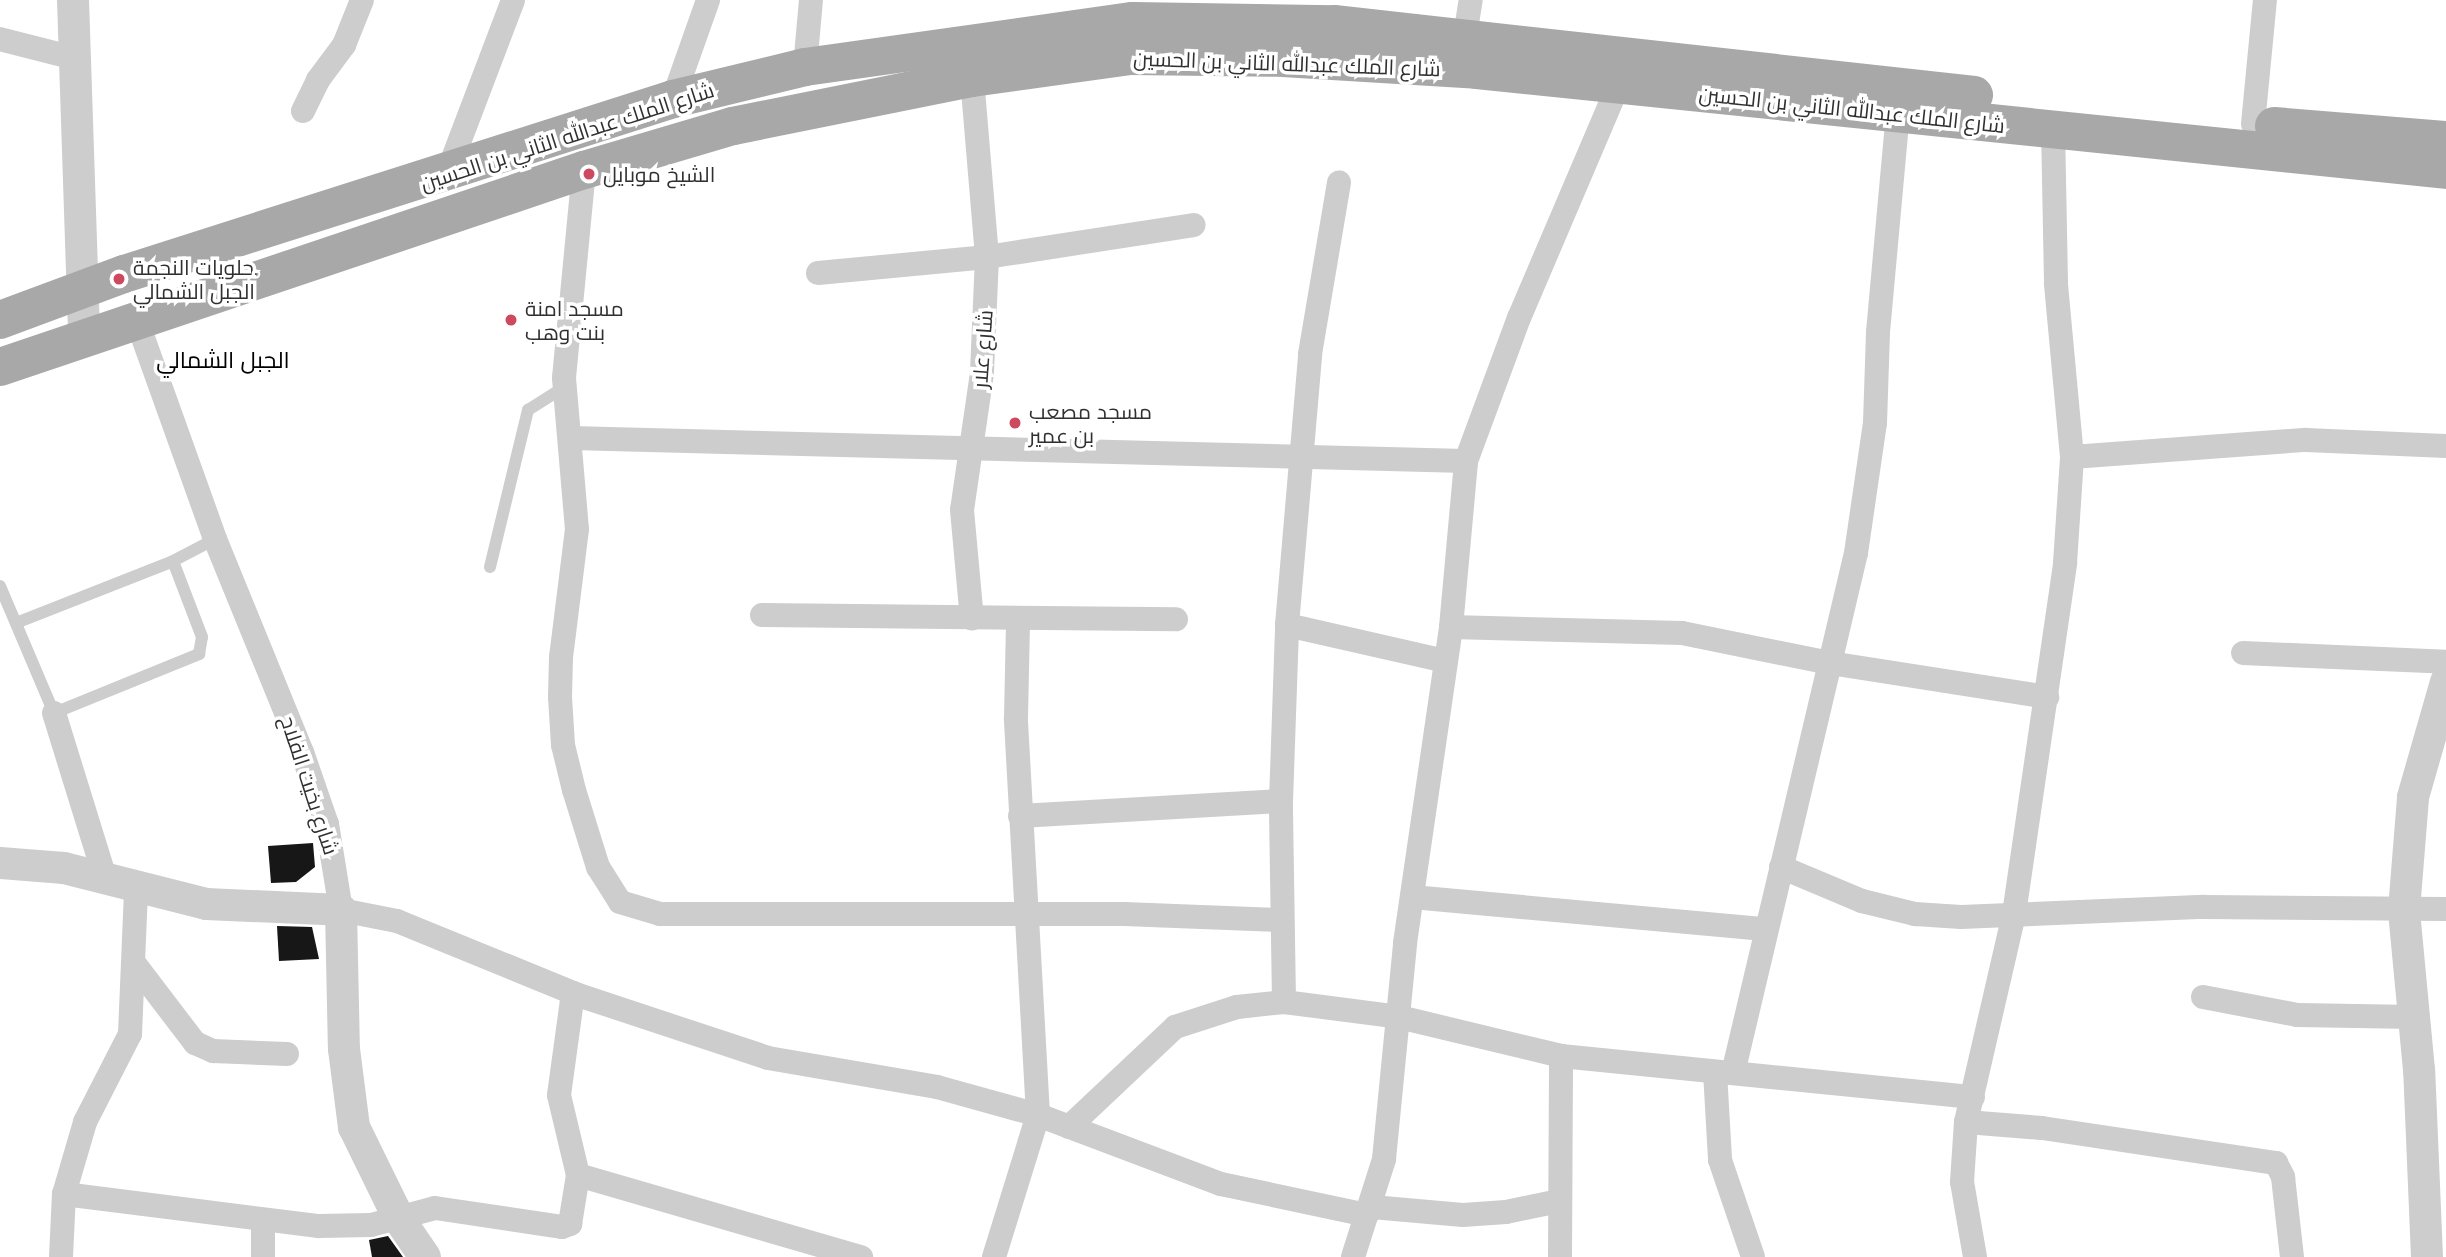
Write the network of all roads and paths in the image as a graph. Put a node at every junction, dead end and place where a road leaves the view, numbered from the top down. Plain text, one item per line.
1 (73, 0) edge
2 (92, 0) edge
3 (362, 0) edge
4 (513, 0) edge
5 (709, 0) edge
6 (811, 0) edge
7 (2265, 0) edge
8 (1132, 10) edge
9 (1468, 18) edge
10 (0, 39) edge
11 (74, 58) junction
12 (805, 67) junction
13 (1681, 77) junction
14 (972, 78) junction
15 (1619, 84) junction
16 (1762, 87) junction
17 (673, 99) junction
18 (303, 111) dead end
19 (1898, 114) junction
20 (2253, 124) junction
21 (2053, 129) junction
22 (2446, 141) edge
23 (584, 170) junction
24 (2446, 170) edge
25 (447, 174) junction
26 (1339, 182) dead end
27 (1194, 225) dead end
28 (987, 257) junction
29 (818, 273) dead end
30 (91, 287) junction
31 (0, 320) edge
32 (108, 330) junction
33 (0, 367) edge
34 (564, 388) junction
35 (571, 438) junction
36 (2446, 446) edge
37 (971, 448) junction
38 (1300, 455) junction
39 (2072, 457) junction
40 (1466, 461) junction
41 (215, 539) junction
42 (173, 561) junction
43 (490, 567) dead end
44 (0, 586) edge
45 (762, 615) dead end
46 (972, 619) junction
47 (1018, 619) junction
48 (1176, 619) dead end
49 (16, 623) junction
50 (1287, 625) junction
51 (1451, 627) junction
52 (2243, 653) dead end
53 (1446, 661) junction
54 (2446, 662) edge
55 (1830, 663) junction
56 (2444, 693) edge
57 (2047, 696) junction
58 (54, 713) junction
59 (1281, 801) junction
60 (1020, 816) junction
61 (0, 863) edge
62 (1781, 867) junction
63 (105, 878) junction
64 (136, 890) junction
65 (1412, 897) junction
66 (2446, 909) edge
67 (341, 910) junction
68 (2404, 910) junction
69 (2014, 914) junction
70 (1027, 915) junction
71 (1282, 920) junction
72 (1765, 929) junction
73 (134, 964) junction
74 (573, 993) junction
75 (2203, 997) dead end
76 (1284, 1002) junction
77 (1399, 1017) junction
78 (2415, 1017) junction
79 (287, 1054) dead end
80 (1560, 1056) junction
81 (1724, 1072) junction
82 (1973, 1097) junction
83 (1038, 1115) junction
84 (1966, 1122) junction
85 (1069, 1127) junction
86 (578, 1175) junction
87 (64, 1194) junction
88 (1559, 1201) junction
89 (1369, 1211) junction
90 (399, 1219) junction
91 (263, 1220) junction
92 (61, 1257) edge
93 (263, 1257) edge
94 (425, 1257) edge
95 (861, 1257) edge
96 (994, 1257) edge
97 (1353, 1257) edge
98 (1560, 1257) edge
99 (1753, 1257) edge
100 (1975, 1257) edge
101 (2292, 1257) edge
102 (2427, 1257) edge

1 - 11 street
2 - 30 street
3 - 18 street
4 - 25 street
5 - 17 street
6 - 12 street
7 - 20 street
8 - 9 main road, شارع الملك عبدالله الثاني بن الحسين
8 - 12 main road, شارع الملك عبدالله الثاني بن الحسين
9 - 13 main road, شارع الملك عبدالله الثاني بن الحسين
10 - 11 street
11 - 30 street
12 - 17 main road, شارع الملك عبدالله الثاني بن الحسين
13 - 15 main road, شارع الملك عبدالله الثاني بن الحسين
13 - 16 main road, شارع الملك عبدالله الثاني بن الحسين
14 - 15 main road, شارع الملك عبدالله الثاني بن الحسين
14 - 23 main road, شارع الملك عبدالله الثاني بن الحسين
14 - 28 street, شارع علار
15 - 40 street
16 - 19 main road, شارع الملك عبدالله الثاني بن الحسين
16 - 20 main road, شارع الملك عبدالله الثاني بن الحسين
17 - 25 main road, شارع الملك عبدالله الثاني بن الحسين
19 - 21 main road, شارع الملك عبدالله الثاني بن الحسين
19 - 55 street
20 - 22 main road, شارع الملك عبدالله الثاني بن الحسين
21 - 24 main road, شارع الملك عبدالله الثاني بن الحسين
21 - 39 street
23 - 32 main road, شارع الملك عبدالله الثاني بن الحسين
23 - 34 street
25 - 30 main road, شارع الملك عبدالله الثاني بن الحسين
26 - 38 street
27 - 28 street
28 - 29 street
28 - 37 street, شارع علار
30 - 31 main road, شارع الملك عبدالله الثاني بن الحسين
30 - 32 street
32 - 33 main road, شارع الملك عبدالله الثاني بن الحسين
32 - 41 street, شارع بخيت الفلاح
34 - 35 street
34 - 43 lane
35 - 37 street
35 - 70 street
36 - 39 street
37 - 38 street
37 - 46 street, شارع علار
38 - 40 street
38 - 50 street
39 - 57 street
40 - 51 street
41 - 42 lane
41 - 67 street, شارع بخيت الفلاح
42 - 49 lane
42 - 58 lane
44 - 49 lane
45 - 46 street
46 - 47 street
47 - 48 street
47 - 60 street
49 - 58 lane
50 - 53 street
50 - 59 street
51 - 53 street
51 - 55 street
52 - 54 street
53 - 65 street
55 - 57 street
55 - 62 street
56 - 68 street
57 - 69 street
58 - 63 street
59 - 60 street
59 - 71 street
60 - 70 street
61 - 63 street
62 - 69 street
62 - 72 street
63 - 64 street
64 - 67 street
64 - 73 street
65 - 72 street
65 - 77 street
66 - 68 street
67 - 74 street
67 - 90 street, شارع بخيت الفلاح
68 - 69 street
68 - 78 street
69 - 82 street
70 - 71 street
70 - 83 street
71 - 76 street
72 - 81 street
73 - 79 street
73 - 87 street
74 - 83 street
74 - 86 street
75 - 78 street
76 - 77 street
76 - 85 street
77 - 80 street
77 - 89 street
78 - 102 street
80 - 81 street
80 - 88 street
81 - 82 street
81 - 99 street
82 - 84 street
83 - 85 street
83 - 96 street
84 - 100 street
84 - 101 street
85 - 89 street
86 - 90 street
86 - 95 street
87 - 91 street
87 - 92 street
88 - 89 street
88 - 98 street
89 - 97 street
90 - 91 street
90 - 94 street, شارع بخيت الفلاح
91 - 93 street

